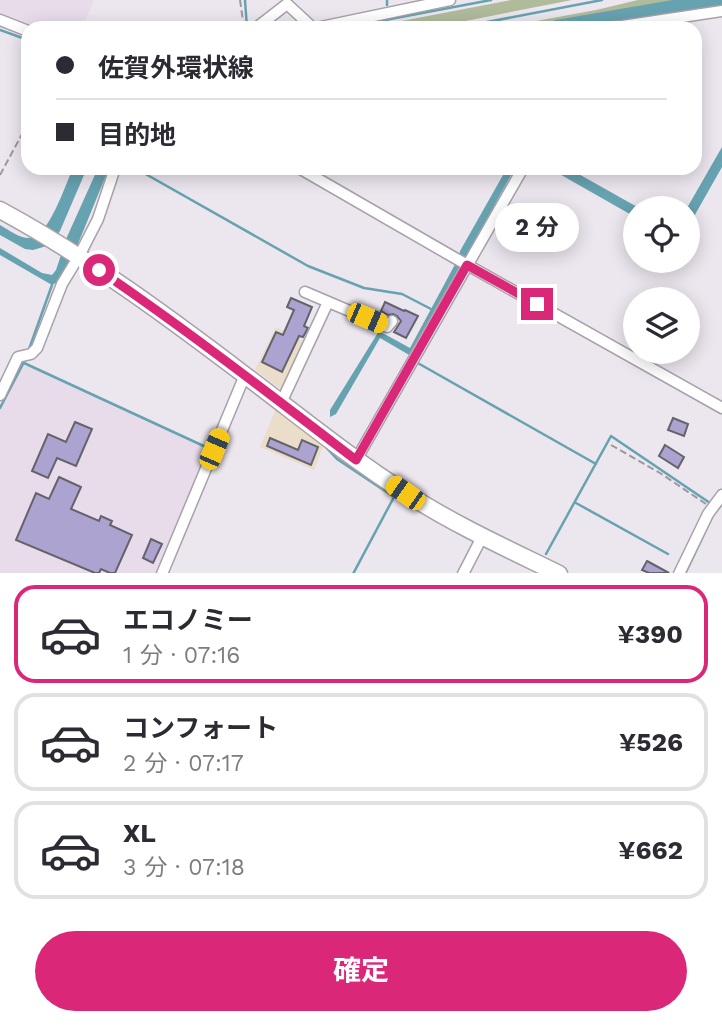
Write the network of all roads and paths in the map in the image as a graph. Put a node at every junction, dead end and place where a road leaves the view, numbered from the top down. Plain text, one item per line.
1 (240, 0) edge
2 (382, 0) edge
3 (450, 0) edge
4 (722, 11) edge
5 (383, 13) junction
6 (0, 20) edge
7 (243, 21) edge
8 (265, 21) edge
9 (306, 21) edge
10 (346, 21) edge
11 (656, 21) edge
12 (21, 28) edge
13 (21, 136) edge
14 (114, 175) edge
15 (311, 175) edge
16 (519, 175) edge
17 (0, 176) edge
18 (0, 210) edge
19 (79, 256) junction
20 (467, 265) junction
21 (305, 292) dead end
22 (328, 302) junction
23 (392, 321) dead end
24 (245, 375) junction
25 (0, 394) edge
26 (281, 402) junction
27 (722, 408) edge
28 (611, 445) dead end
29 (356, 460) junction
30 (722, 495) edge
31 (712, 508) junction
32 (482, 537) junction
33 (162, 573) edge
34 (463, 573) edge
35 (559, 573) edge
36 (679, 573) edge

1 - 7 path
2 - 5 street
3 - 5 street
4 - 11 street
5 - 10 street
6 - 12 street
8 - 9 street
13 - 17 path
14 - 19 street
15 - 20 street
16 - 20 street
18 - 19 main road
19 - 24 main road
19 - 25 street
20 - 27 street
20 - 29 street
21 - 22 street
22 - 23 street
22 - 26 street
24 - 26 main road
24 - 33 street
26 - 29 main road
28 - 31 path
29 - 32 main road
30 - 31 street
31 - 36 street
32 - 34 street
32 - 35 main road

